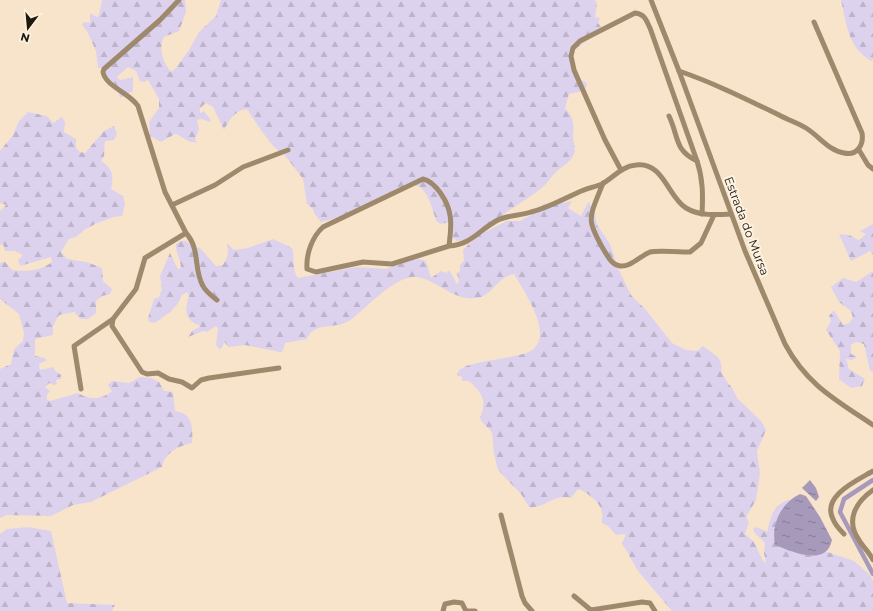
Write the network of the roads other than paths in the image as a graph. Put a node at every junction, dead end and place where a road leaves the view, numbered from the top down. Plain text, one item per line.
1 (179, 0) edge
2 (651, 0) edge
3 (814, 22) dead end
4 (679, 71) junction
5 (670, 116) dead end
6 (288, 150) dead end
7 (859, 150) junction
8 (697, 161) junction
9 (873, 169) edge
10 (621, 170) junction
11 (603, 183) junction
12 (172, 205) junction
13 (702, 214) junction
14 (731, 214) junction
15 (714, 215) junction
16 (186, 233) junction
17 (449, 246) junction
18 (217, 300) dead end
19 (113, 319) junction
20 (279, 368) dead end
21 (80, 389) dead end
22 (873, 424) edge
23 (873, 471) edge
24 (873, 490) edge
25 (502, 515) dead end
26 (844, 534) dead end
27 (873, 560) edge
28 (574, 596) dead end
29 (443, 610) edge
30 (654, 610) edge
31 (467, 611) edge
32 (475, 611) edge
33 (532, 611) edge
34 (591, 611) edge

1 - 12 street
2 - 4 street, Estrada do Mursa
3 - 7 street
4 - 7 street
4 - 14 street, Estrada do Mursa
5 - 8 street
6 - 12 street
7 - 9 street
8 - 10 street
8 - 13 street
10 - 11 street
10 - 13 street
11 - 15 street
11 - 17 street
12 - 16 street
13 - 15 street
14 - 15 street
14 - 22 street, Estrada do Mursa
16 - 18 street
16 - 19 street
17 - 17 street
19 - 20 street
19 - 21 street
23 - 26 street
24 - 27 street
25 - 33 street
28 - 34 street
29 - 31 street
30 - 34 street
31 - 32 street

